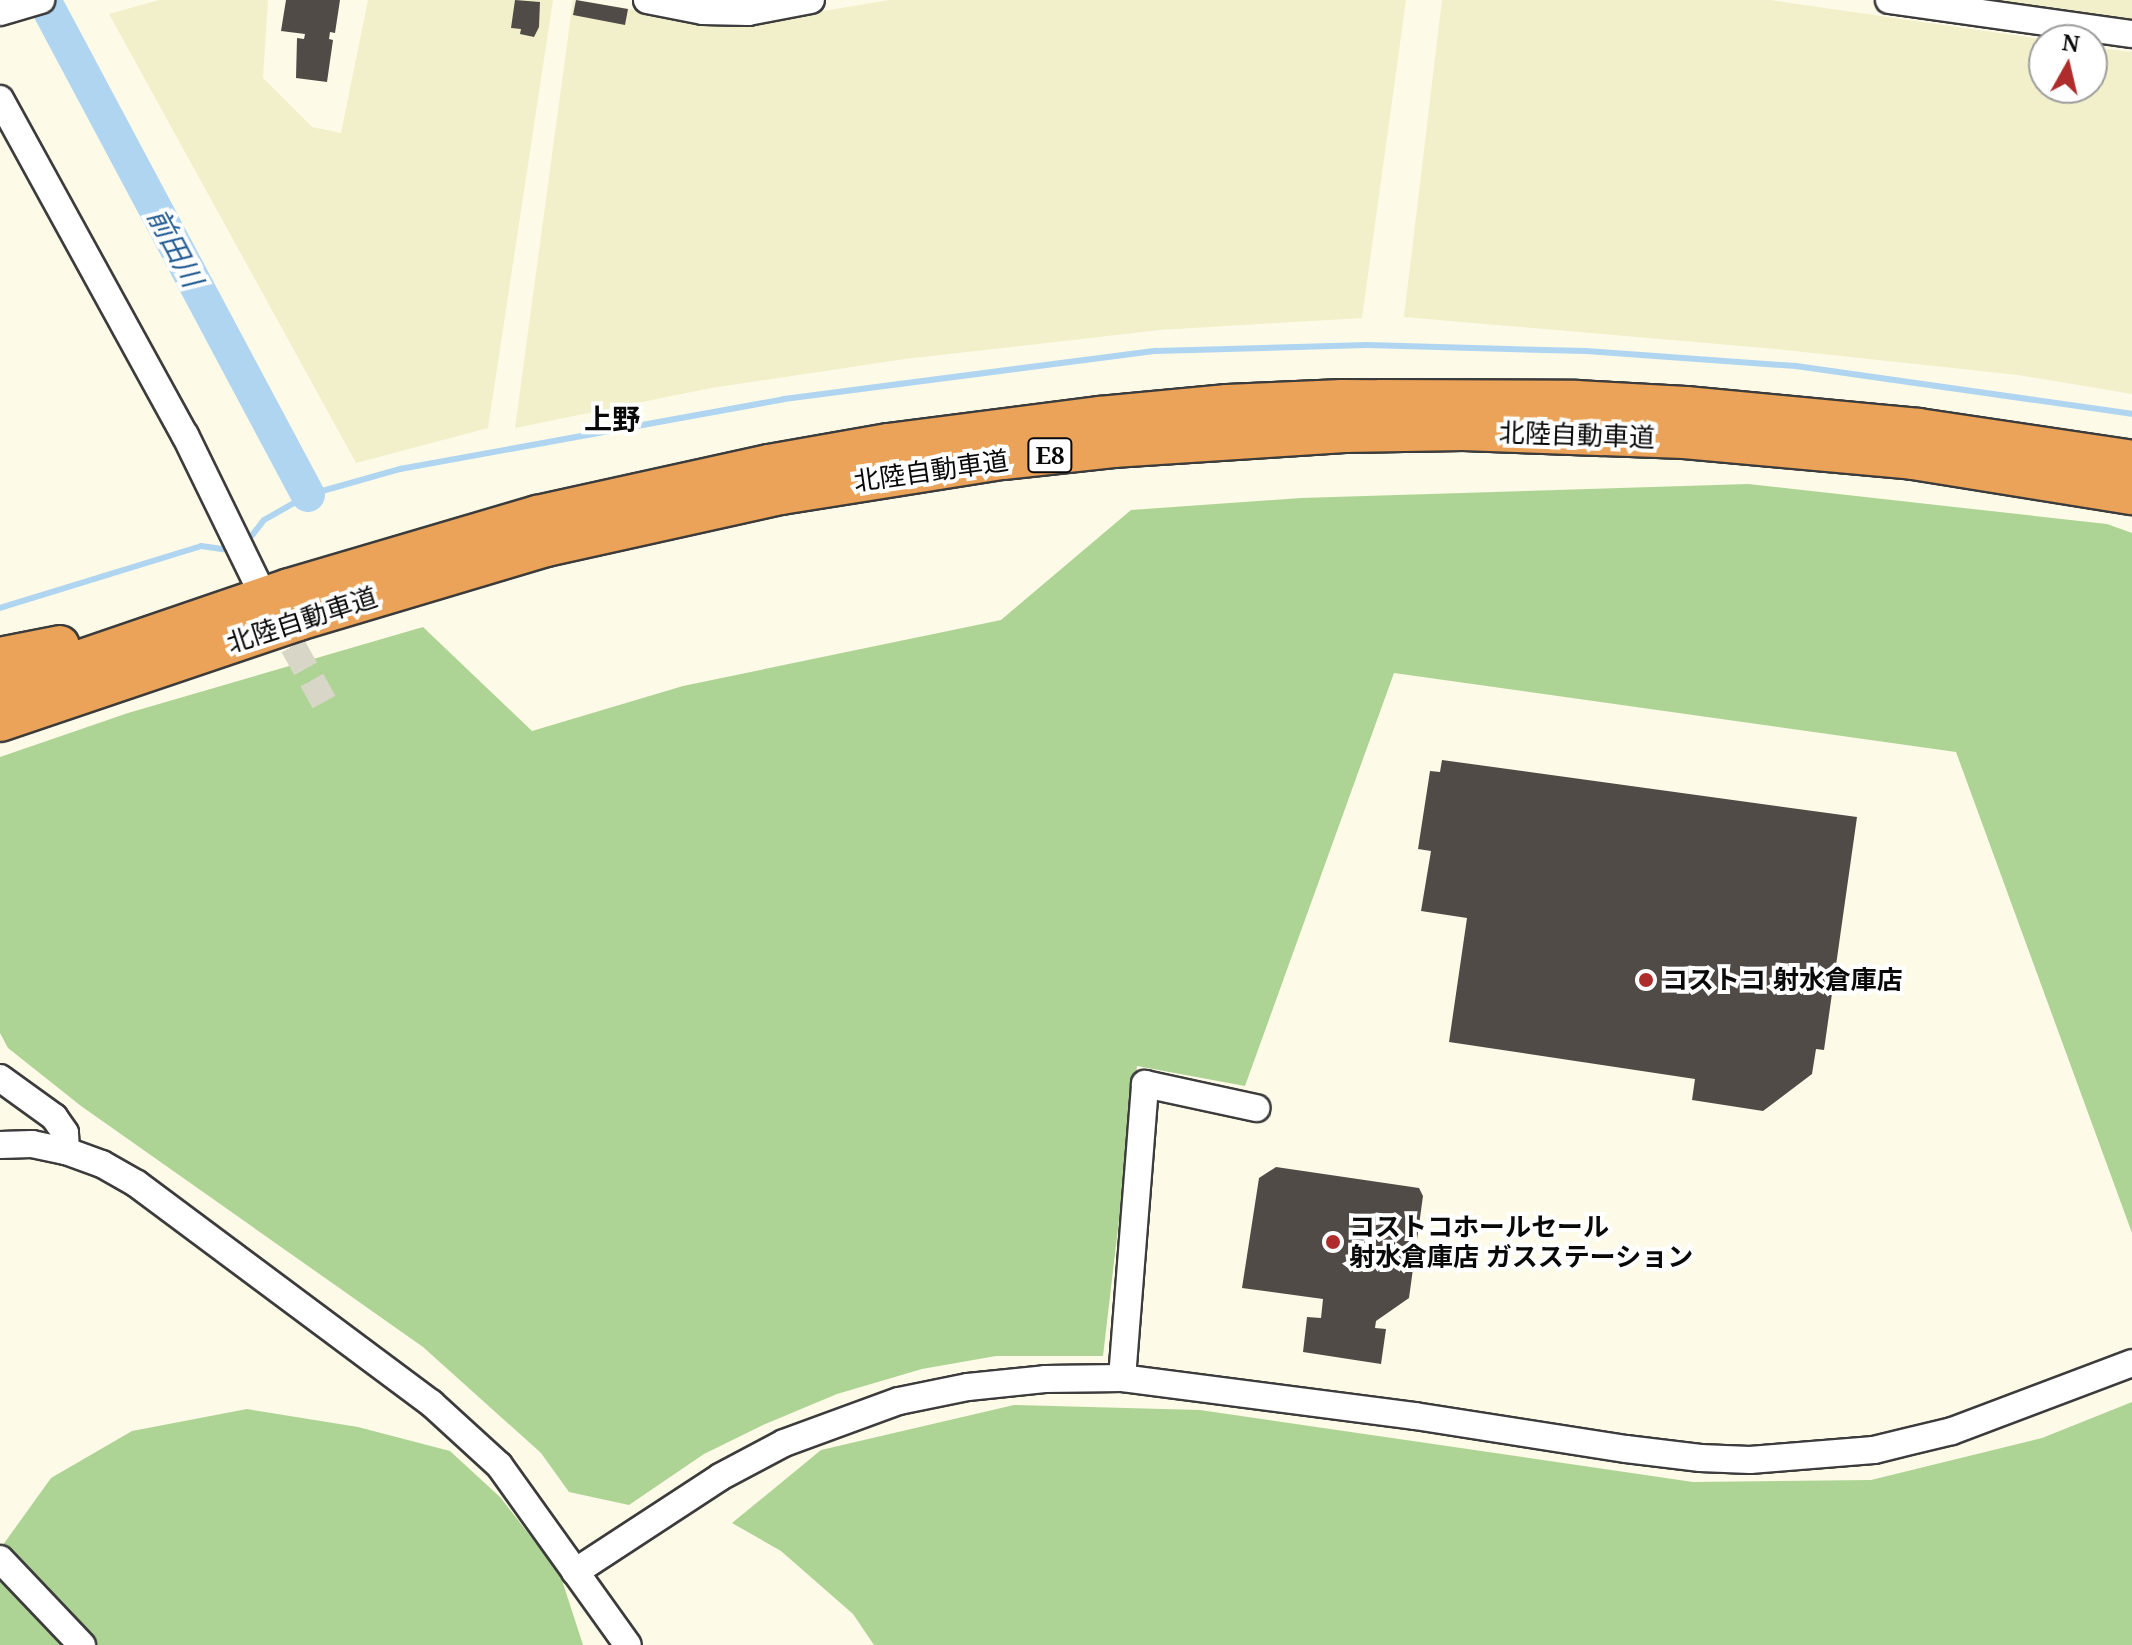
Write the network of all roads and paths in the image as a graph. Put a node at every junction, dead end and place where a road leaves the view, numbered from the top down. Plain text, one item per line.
1 (647, 0) edge
2 (811, 0) edge
3 (1889, 0) edge
4 (2132, 34) edge
5 (0, 99) edge
6 (2132, 460) edge
7 (2132, 495) edge
8 (537, 515) junction
9 (258, 585) tunnel mouth
10 (0, 657) edge
11 (0, 687) edge
12 (0, 722) edge
13 (0, 1078) edge
14 (1256, 1108) dead end
15 (0, 1145) edge
16 (66, 1151) junction
17 (2132, 1363) edge
18 (1122, 1378) junction
19 (0, 1559) edge
20 (575, 1572) junction
21 (82, 1645) edge
22 (628, 1645) edge

1 - 2 street
3 - 4 street
5 - 9 street
6 - 8 highway, 北陸自動車道 / E8
7 - 12 highway, 北陸自動車道 / E8
8 - 10 highway
8 - 11 highway, 北陸自動車道 / E8
13 - 16 street
14 - 18 street
15 - 16 street
16 - 20 street
17 - 18 street
18 - 20 street
19 - 21 street
20 - 22 street

